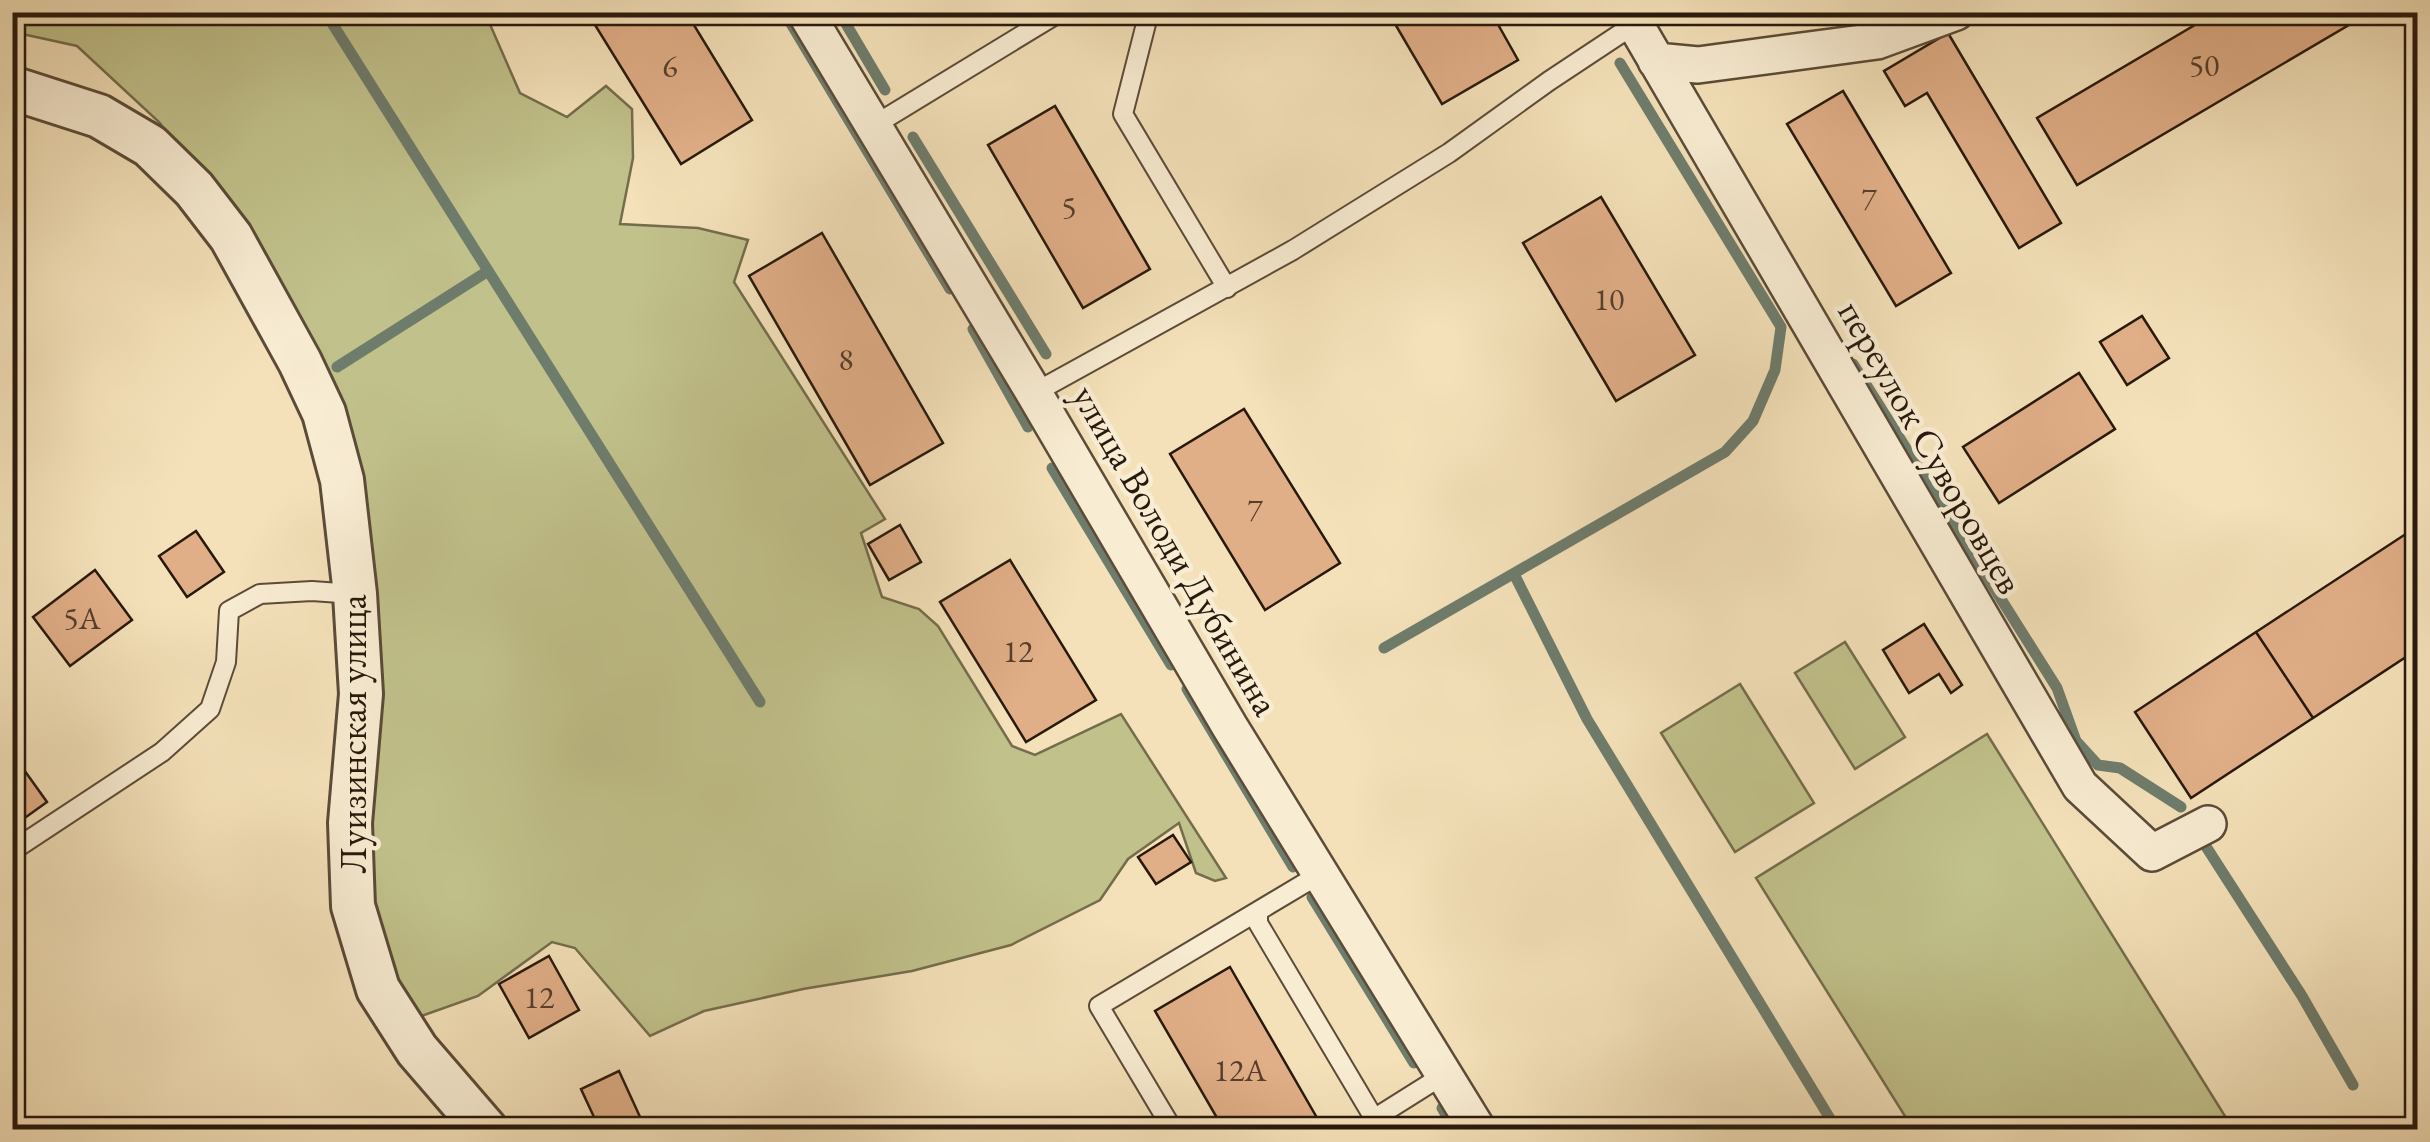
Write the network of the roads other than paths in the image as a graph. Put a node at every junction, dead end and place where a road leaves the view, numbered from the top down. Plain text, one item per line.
1 (805, 12) edge
2 (1060, 12) edge
3 (1149, 12) edge
4 (1956, 12) edge
5 (1631, 18) edge
6 (1656, 61) junction
7 (12, 88) edge
8 (872, 126) junction
9 (1227, 288) junction
10 (1034, 393) junction
11 (356, 594) junction
12 (2208, 824) dead end
13 (12, 851) edge
14 (1320, 874) junction
15 (1258, 912) junction
16 (1445, 1074) junction
17 (1378, 1124) edge
18 (486, 1130) edge
19 (1173, 1130) edge
20 (1478, 1130) edge

1 - 8 street, улица Володи Дубинина
2 - 8 lane
3 - 9 lane
4 - 6 street
5 - 6 street, переулок Суворовцев
5 - 9 lane
6 - 12 street, переулок Суворовцев
7 - 11 street, Луизинская улица
8 - 10 street, улица Володи Дубинина
9 - 10 lane
10 - 14 street, улица Володи Дубинина
11 - 13 lane
11 - 18 street, Луизинская улица
14 - 15 lane
14 - 16 street, улица Володи Дубинина
15 - 17 lane
15 - 19 lane
16 - 17 lane
16 - 20 street, улица Володи Дубинина

